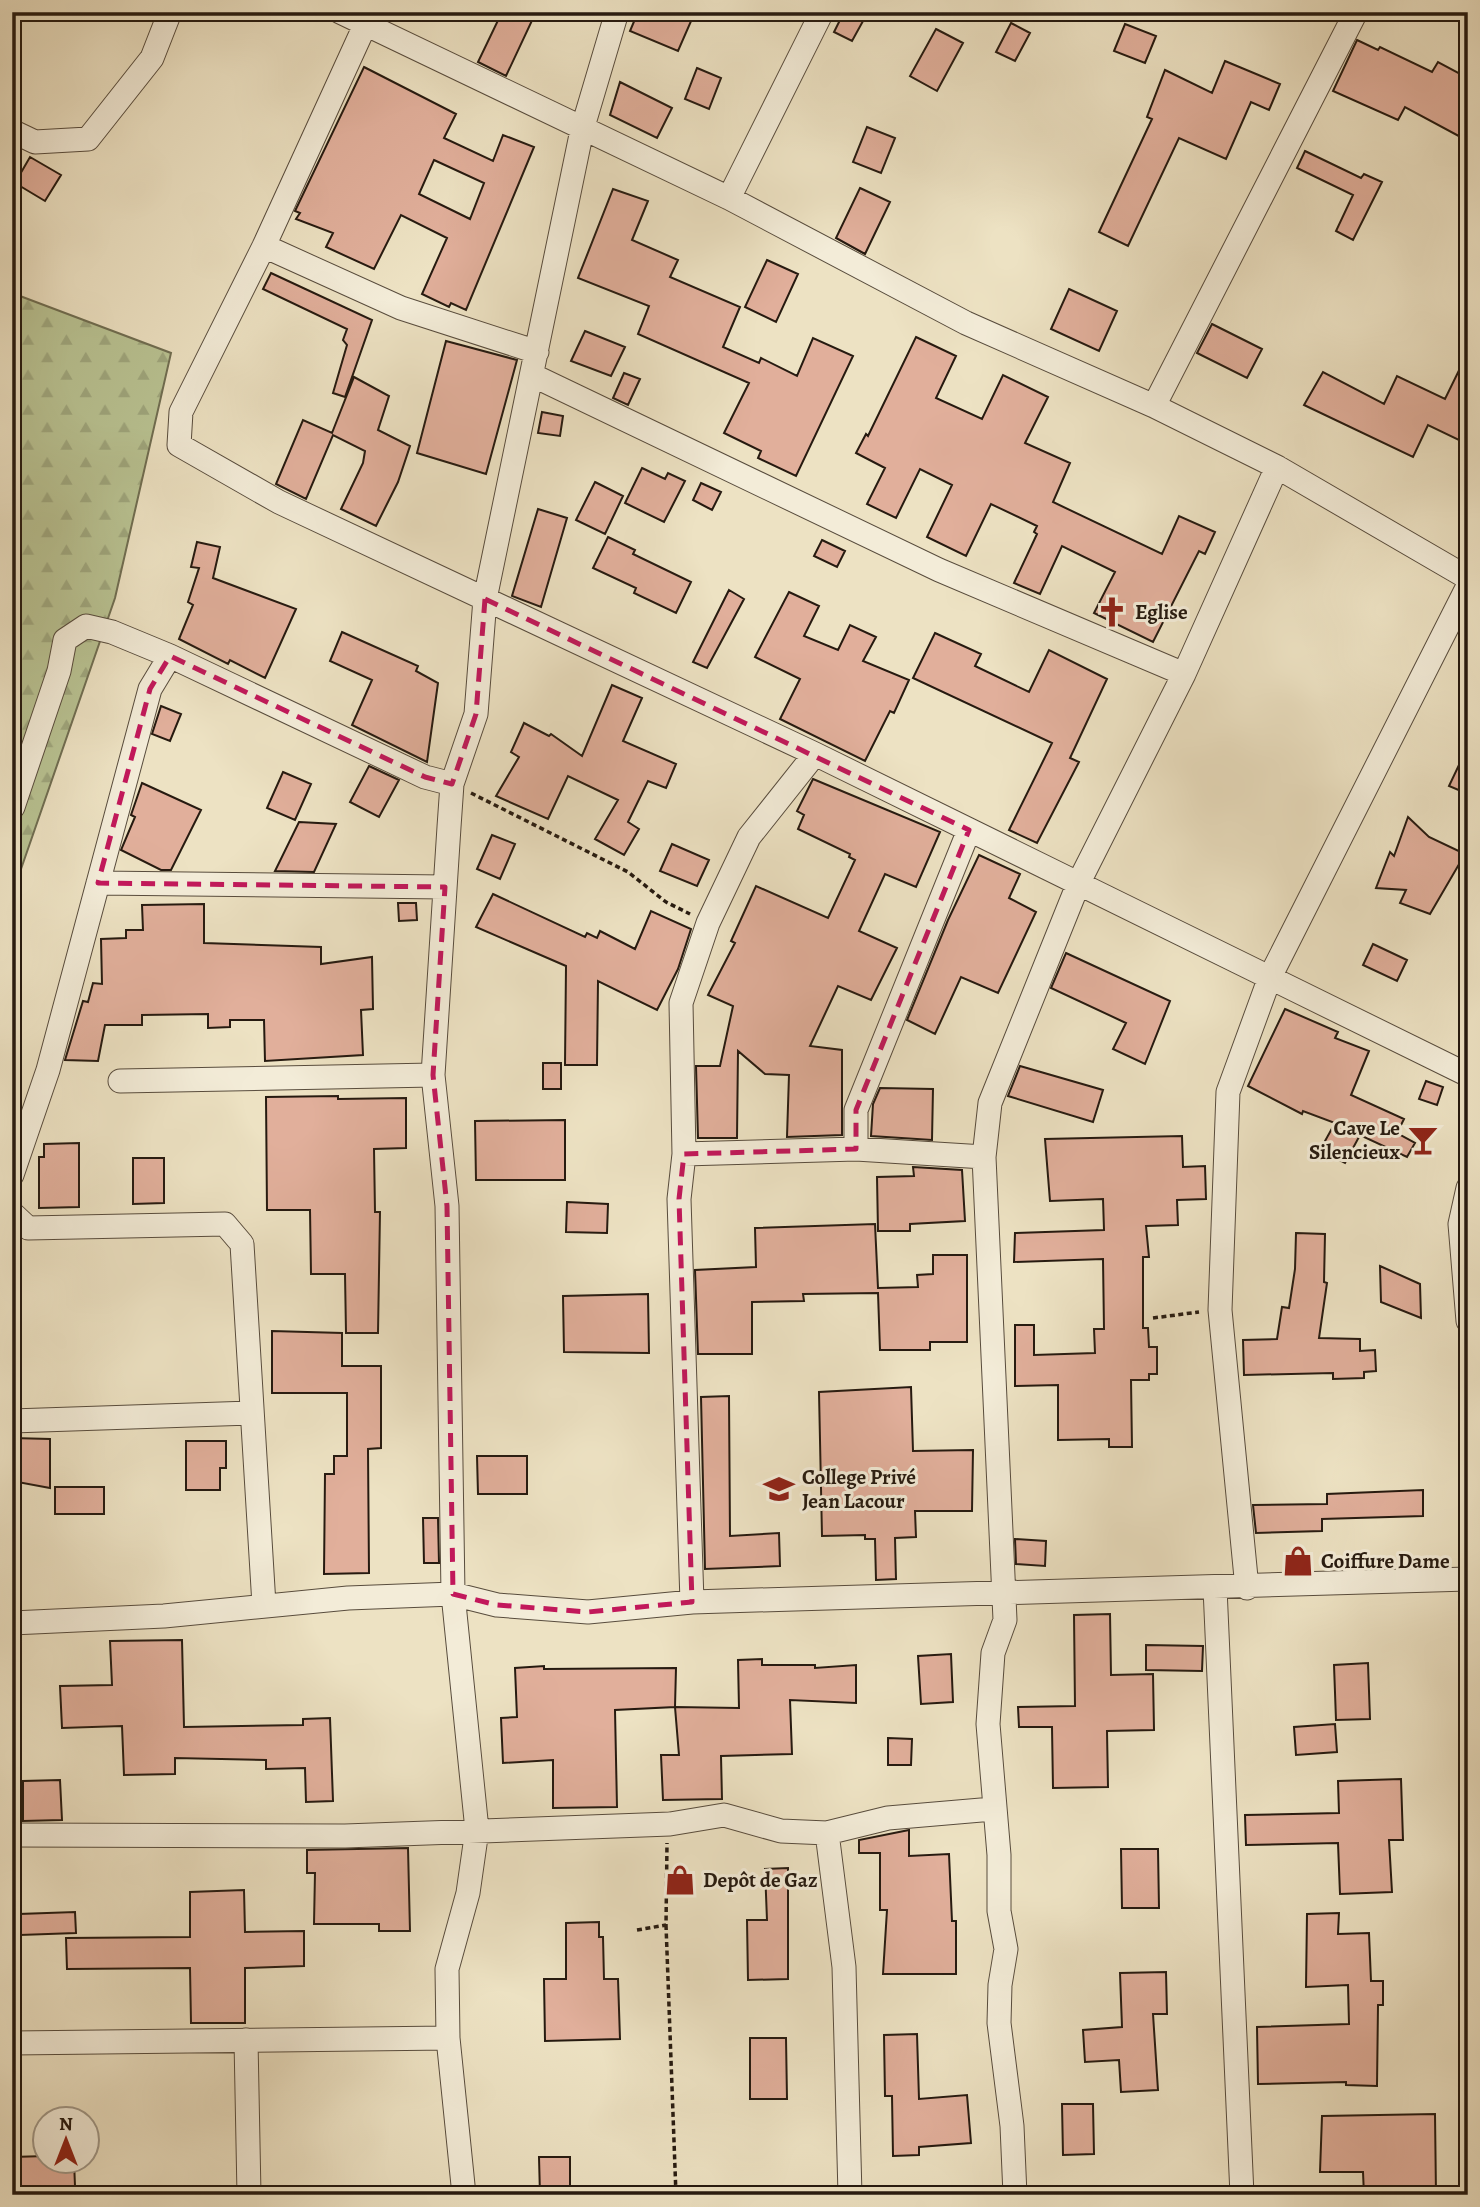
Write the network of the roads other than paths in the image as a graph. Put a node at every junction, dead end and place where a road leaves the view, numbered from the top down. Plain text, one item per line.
1 (170, 12) edge
2 (340, 12) edge
3 (617, 12) edge
4 (822, 12) edge
5 (1350, 14) edge
6 (368, 19) edge
7 (582, 130) junction
8 (12, 131) edge
9 (729, 198) junction
10 (264, 246) junction
11 (537, 352) junction
12 (532, 375) junction
13 (1154, 406) junction
14 (1277, 467) junction
15 (1468, 578) edge
16 (1468, 586) edge
17 (485, 599) junction
18 (170, 656) junction
19 (1184, 674) junction
20 (815, 754) junction
21 (452, 784) junction
22 (13, 807) edge
23 (969, 830) junction
24 (1079, 882) junction
25 (98, 883) junction
26 (445, 887) junction
27 (1270, 977) junction
28 (433, 1075) junction
29 (1468, 1075) edge
30 (120, 1081) dead end
31 (856, 1149) junction
32 (684, 1154) junction
33 (984, 1157) junction
34 (12, 1175) edge
35 (1468, 1188) edge
36 (12, 1213) edge
37 (1468, 1321) edge
38 (251, 1413) junction
39 (12, 1421) edge
40 (1468, 1579) edge
41 (1215, 1588) junction
42 (1247, 1588) junction
43 (453, 1594) junction
44 (1004, 1594) junction
45 (692, 1602) junction
46 (264, 1605) junction
47 (12, 1623) edge
48 (993, 1809) junction
49 (477, 1830) junction
50 (827, 1833) junction
51 (12, 1835) edge
52 (448, 2038) junction
53 (246, 2040) junction
54 (12, 2043) edge
55 (248, 2195) edge
56 (464, 2195) edge
57 (850, 2195) edge
58 (1015, 2195) edge
59 (1242, 2195) edge

1 - 8 street
2 - 6 street
3 - 7 street
4 - 9 street
5 - 13 street
6 - 7 street
6 - 10 street
7 - 9 street
7 - 11 street
9 - 13 street
10 - 11 street
10 - 17 street
11 - 12 street
12 - 17 street
12 - 19 street
13 - 14 street
14 - 15 street
14 - 19 street
16 - 27 street
17 - 20 street
17 - 21 street
18 - 21 street
18 - 22 street
18 - 25 street
19 - 24 street
20 - 23 street
20 - 32 street
21 - 26 street
23 - 24 street
23 - 31 street
24 - 27 street
24 - 33 street
25 - 26 street
25 - 34 street
26 - 28 street
27 - 29 street
27 - 42 street
28 - 30 street
28 - 43 street
31 - 32 street
31 - 33 street
32 - 45 street
33 - 44 street
35 - 37 street
36 - 38 street
38 - 39 street
38 - 46 street
40 - 42 street
41 - 42 street
41 - 44 street
41 - 59 street
43 - 45 street
43 - 46 street
43 - 49 street
44 - 45 street
44 - 48 street
46 - 47 street
48 - 50 street
48 - 58 street
49 - 50 street
49 - 51 street
49 - 52 street
50 - 57 street
52 - 53 street
52 - 56 street
53 - 54 street
53 - 55 street

